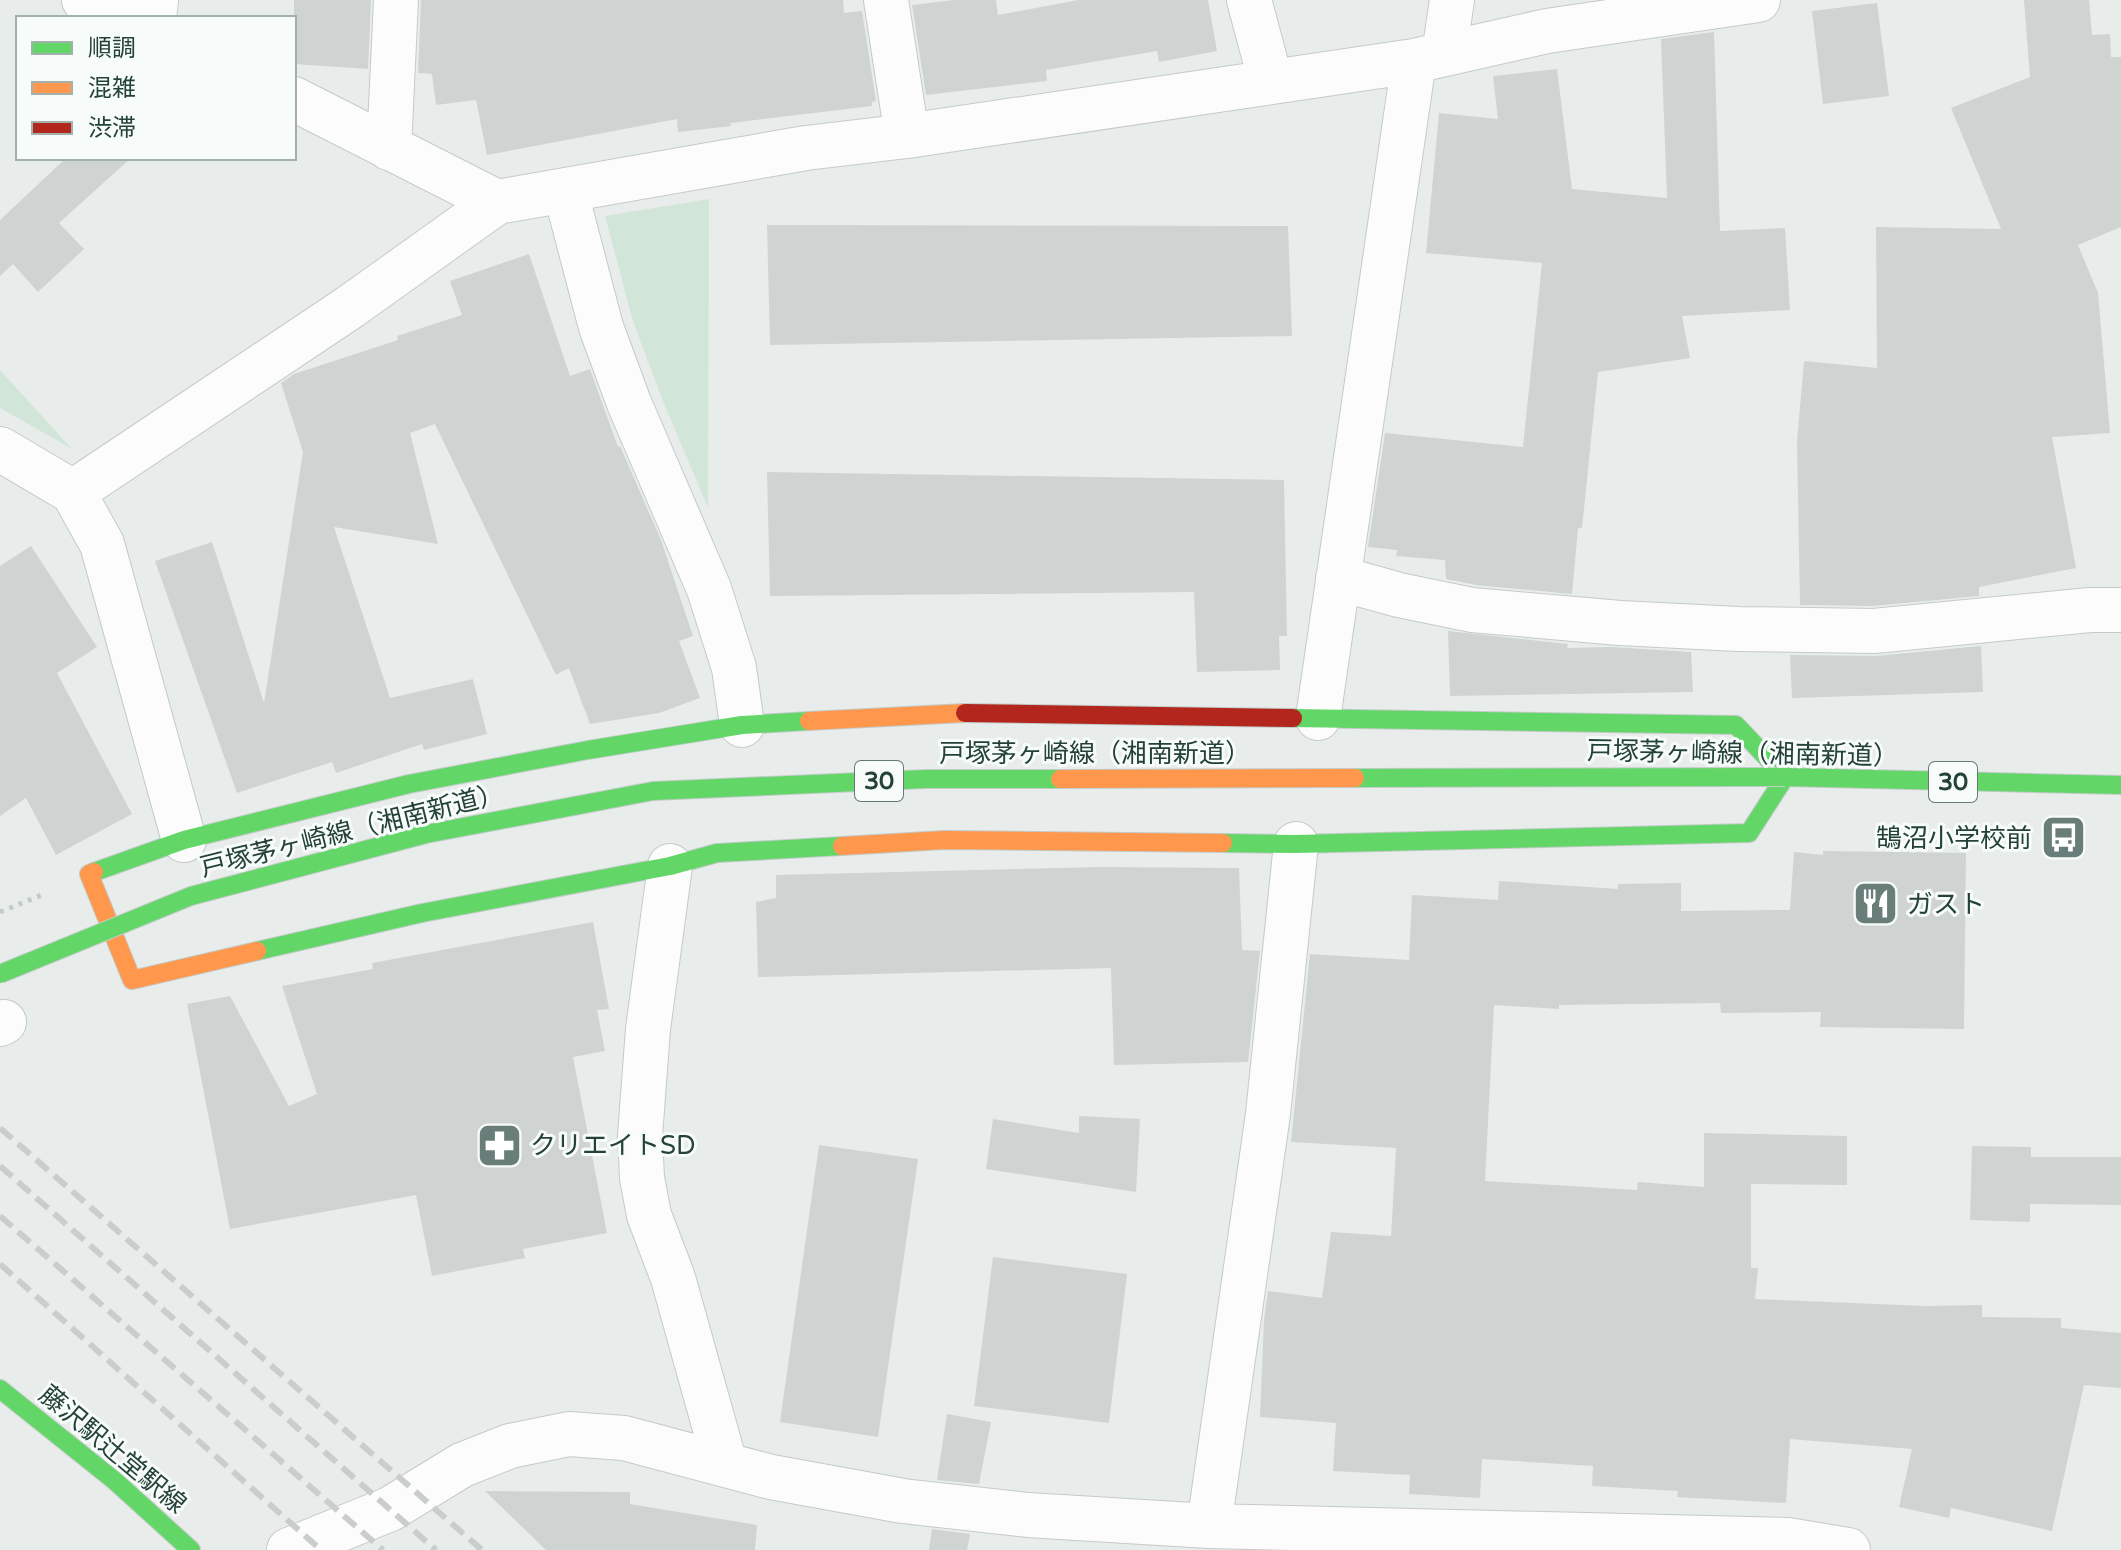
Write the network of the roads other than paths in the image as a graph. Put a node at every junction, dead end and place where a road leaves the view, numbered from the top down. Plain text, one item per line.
1 (84, 0) edge
2 (396, 0) edge
3 (886, 0) edge
4 (1249, 0) edge
5 (1452, 0) edge
6 (1758, 0) edge
7 (119, 16) edge
8 (1429, 57) junction
9 (1271, 82) junction
10 (296, 100) edge
11 (907, 136) junction
12 (389, 148) junction
13 (565, 190) junction
14 (497, 202) junction
15 (0, 449) edge
16 (73, 492) junction
17 (1338, 578) junction
18 (2121, 610) edge
19 (1318, 718) junction
20 (742, 725) junction
21 (1785, 777) junction
22 (2121, 785) edge
23 (184, 840) junction
24 (1296, 844) junction
25 (670, 866) junction
26 (0, 974) edge
27 (0, 1389) edge
28 (725, 1464) junction
29 (1209, 1526) junction
30 (1264, 1538) edge
31 (191, 1550) edge
32 (289, 1550) edge
33 (1848, 1550) edge

1 - 7 street
2 - 12 street
3 - 11 street
4 - 9 street
5 - 8 street
6 - 8 street
8 - 9 street
8 - 17 street
9 - 11 street
10 - 12 street
11 - 13 street
12 - 14 street
13 - 14 street
13 - 20 street
14 - 16 street
15 - 16 street
16 - 23 street
17 - 18 street
17 - 19 street
19 - 20 street
19 - 21 street
20 - 23 street
21 - 22 street, 戸塚茅ヶ崎線（湘南新道） / 30
21 - 24 street
21 - 26 street, 戸塚茅ヶ崎線（湘南新道） / 30, bridge
23 - 25 street
24 - 25 street
24 - 29 street
25 - 28 street
27 - 31 street, 藤沢駅辻堂駅線
28 - 29 street
28 - 32 street
29 - 30 street
30 - 33 street

